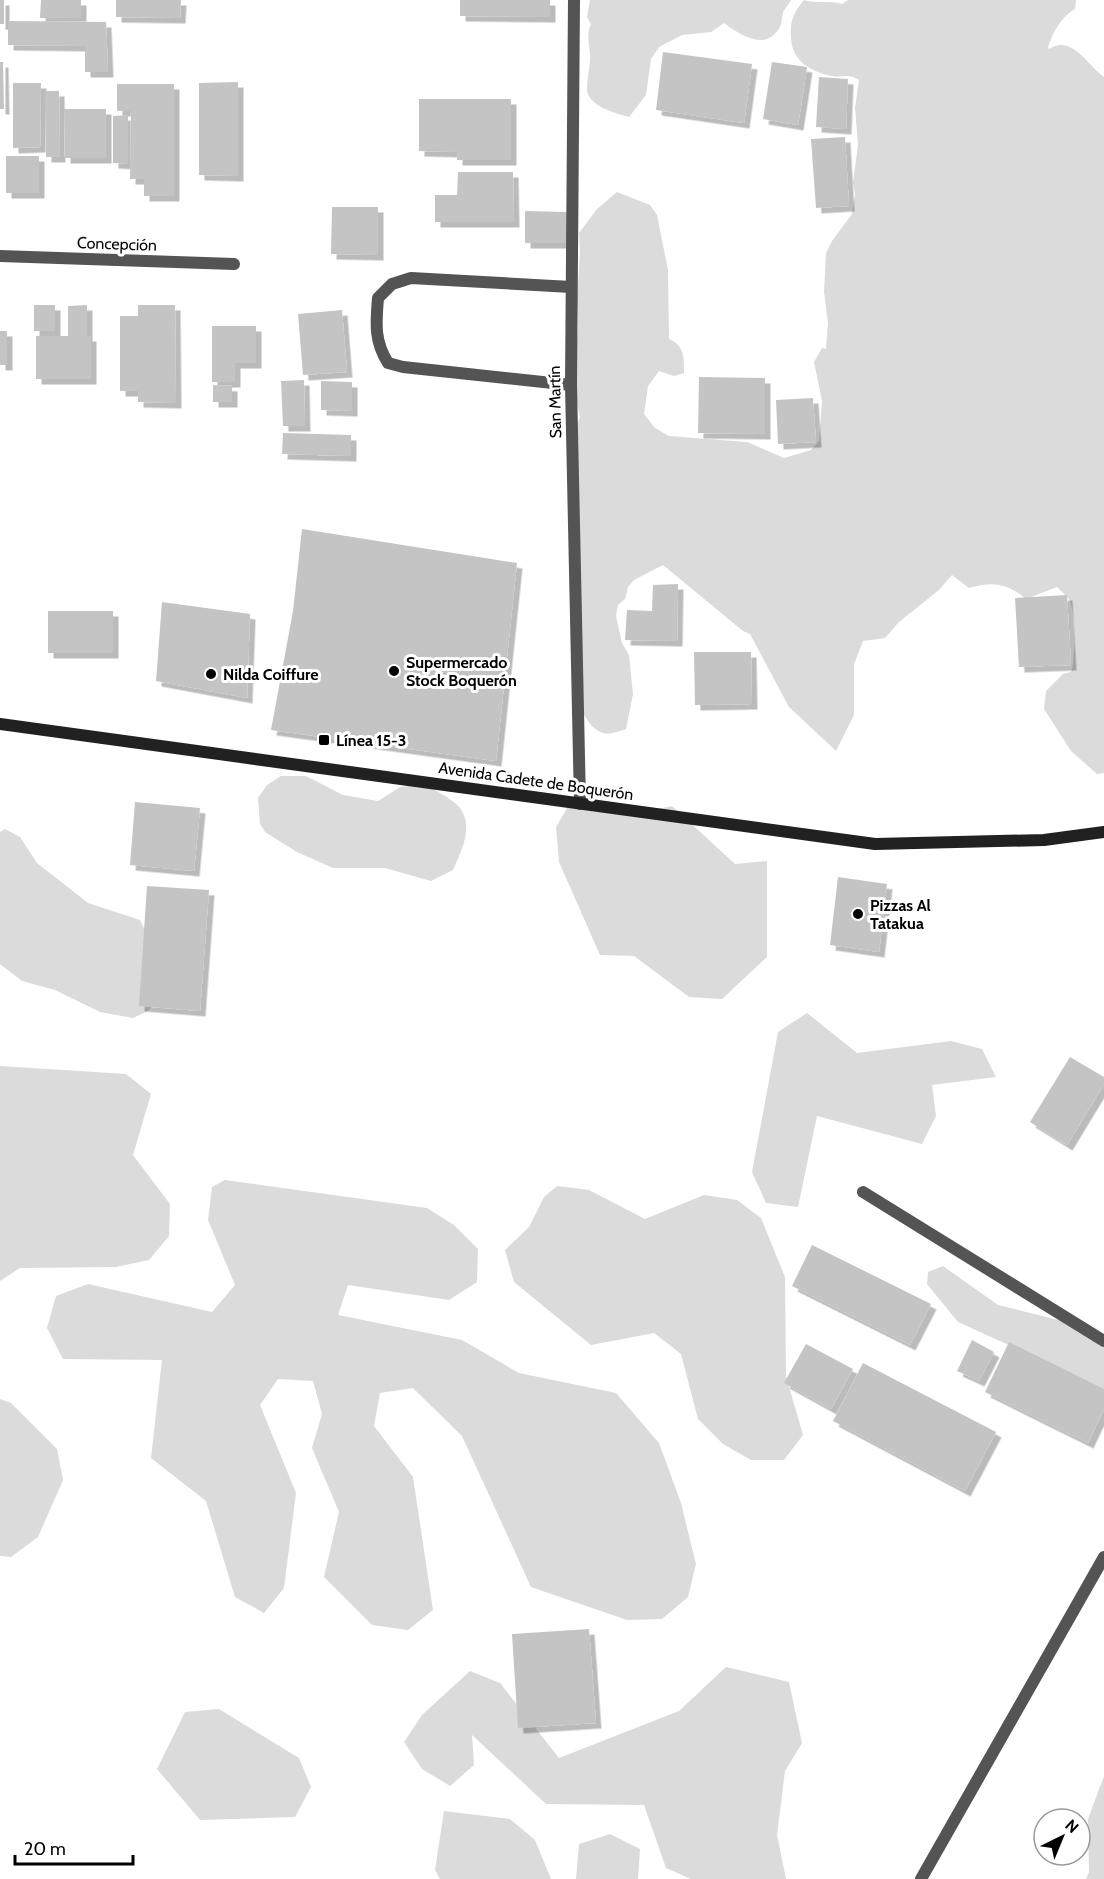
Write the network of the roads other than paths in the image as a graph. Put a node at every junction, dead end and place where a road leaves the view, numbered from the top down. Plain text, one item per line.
1 (574, 0) edge
2 (0, 256) edge
3 (234, 264) dead end
4 (571, 287) junction
5 (571, 385) junction
6 (0, 724) edge
7 (580, 804) junction
8 (1104, 831) edge
9 (863, 1192) dead end
10 (1104, 1341) edge
11 (1104, 1557) edge
12 (921, 1879) edge

1 - 4 street, San Martín
2 - 3 street, Concepción
4 - 5 street, San Martín
4 - 5 street
5 - 7 street, San Martín
6 - 7 main road, Avenida Cadete de Boquerón
7 - 8 main road, Avenida Cadete de Boquerón
9 - 10 street
11 - 12 street

